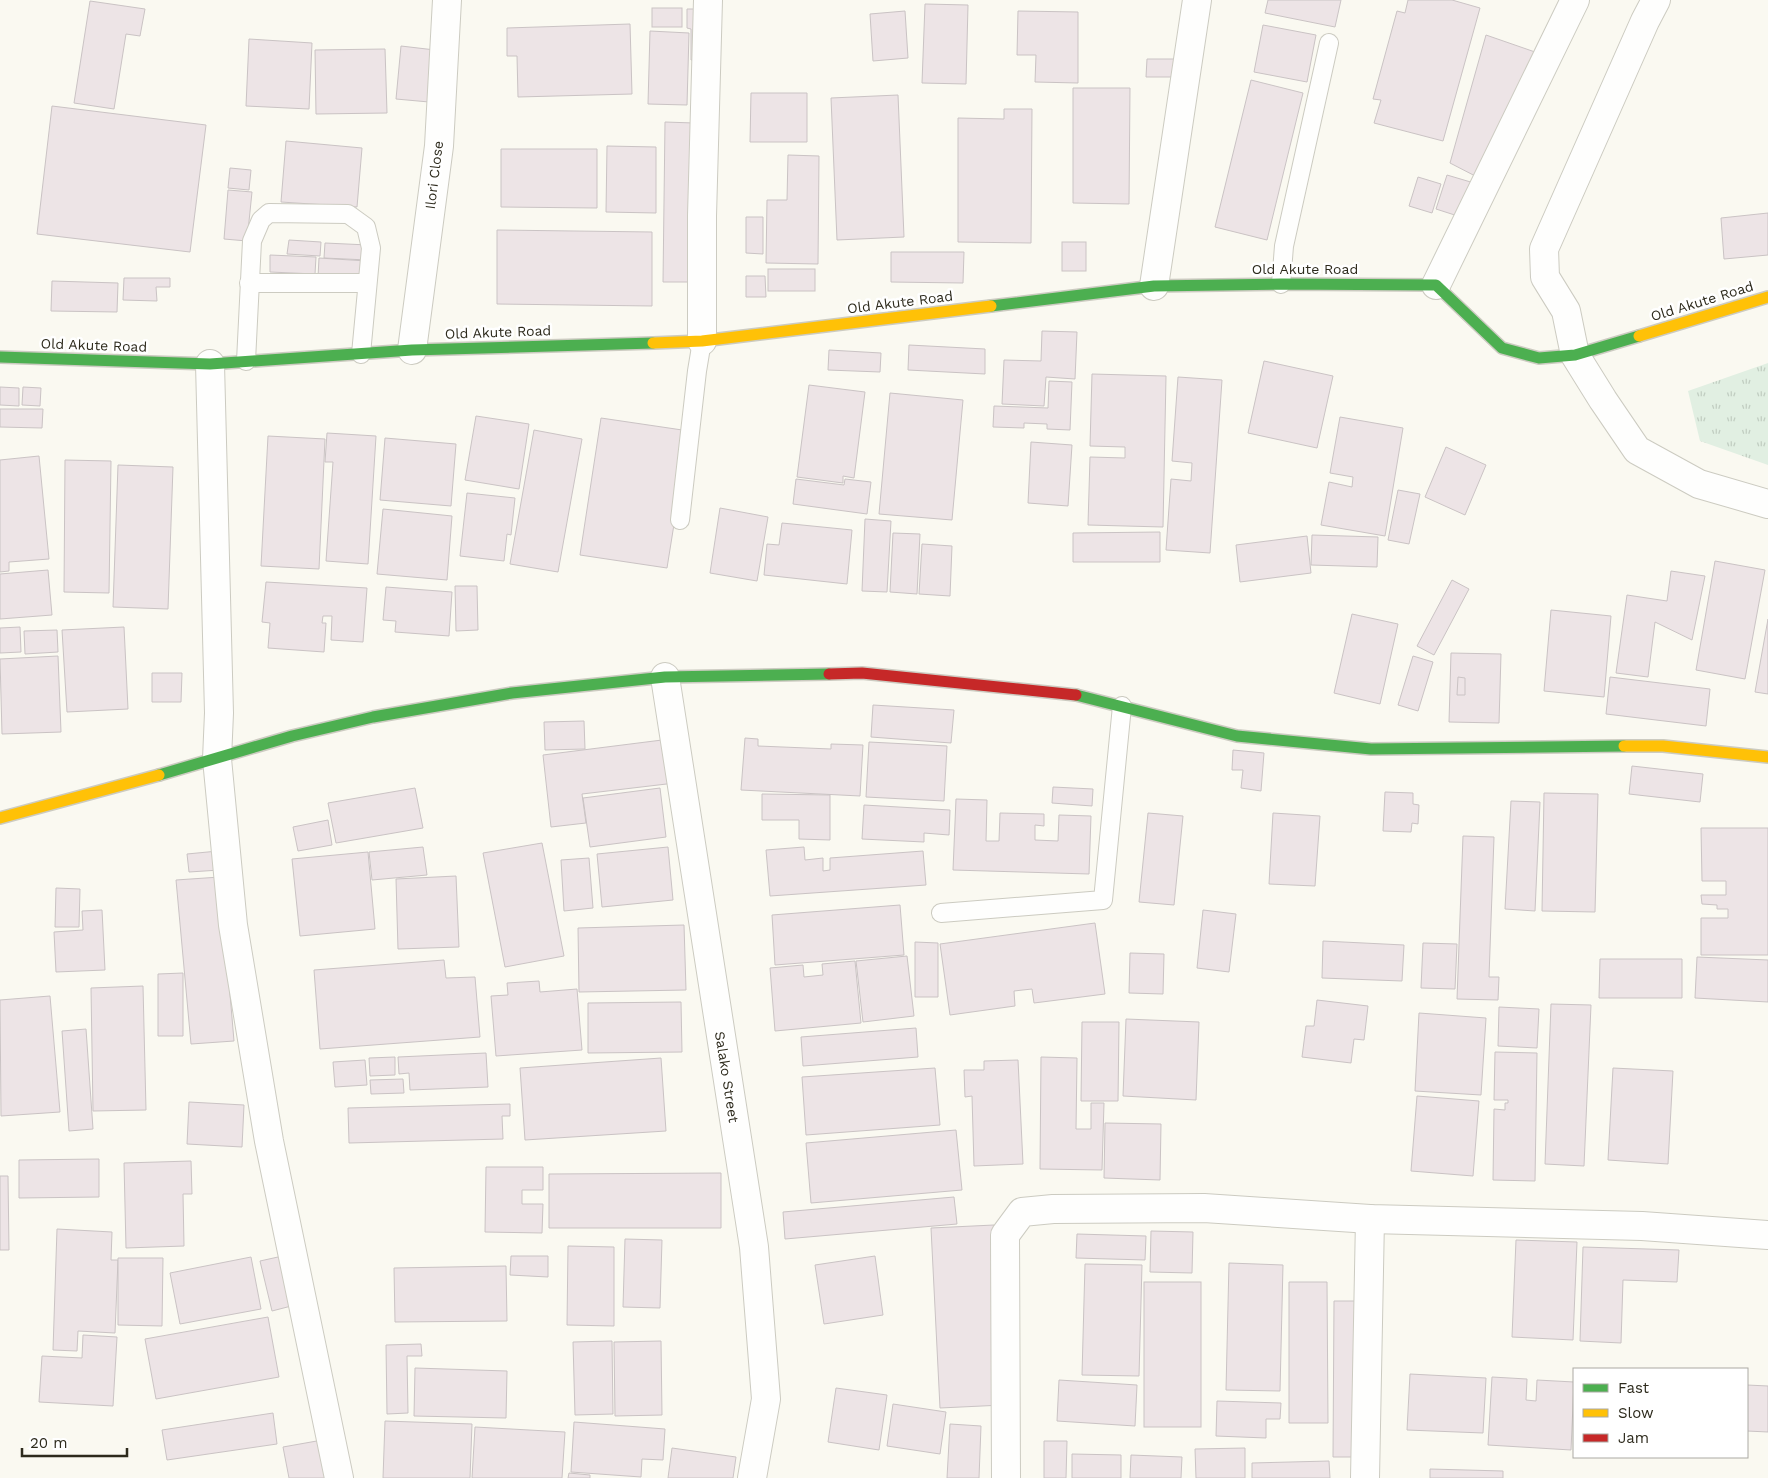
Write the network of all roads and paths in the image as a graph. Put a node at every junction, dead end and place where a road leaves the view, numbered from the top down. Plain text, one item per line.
1 (447, 0) edge
2 (708, 0) edge
3 (1198, 0) edge
4 (1575, 0) edge
5 (1656, 0) edge
6 (1329, 43) dead end
7 (249, 283) junction
8 (367, 283) junction
9 (1281, 284) junction
10 (1436, 285) junction
11 (1154, 286) junction
12 (1768, 297) edge
13 (702, 341) junction
14 (412, 350) junction
15 (361, 354) junction
16 (1575, 355) junction
17 (0, 357) edge
18 (246, 361) junction
19 (210, 364) junction
20 (1768, 504) edge
21 (680, 520) dead end
22 (665, 677) junction
23 (1122, 706) junction
24 (1768, 757) edge
25 (217, 758) junction
26 (0, 818) edge
27 (941, 913) dead end
28 (1370, 1219) junction
29 (1768, 1235) edge
30 (339, 1478) edge
31 (752, 1478) edge
32 (1006, 1478) edge
33 (1365, 1478) edge

1 - 14 street, Ilori Close
2 - 13 street
3 - 11 street
4 - 10 street
5 - 16 street
6 - 9 lane
7 - 8 lane
7 - 8 lane
7 - 18 lane
8 - 15 lane
9 - 10 street, Old Akute Road
9 - 11 street, Old Akute Road
10 - 16 street, Old Akute Road
11 - 13 street, Old Akute Road
12 - 16 street, Old Akute Road
13 - 14 street, Old Akute Road
13 - 21 lane
14 - 15 street, Old Akute Road
15 - 18 street, Old Akute Road
16 - 20 street
17 - 19 street, Old Akute Road
18 - 19 street, Old Akute Road
19 - 25 street
22 - 23 street
22 - 25 street
22 - 31 street, Salako Street
23 - 24 street
23 - 27 lane
25 - 26 street
25 - 30 street
28 - 29 street
28 - 32 street
28 - 33 street

